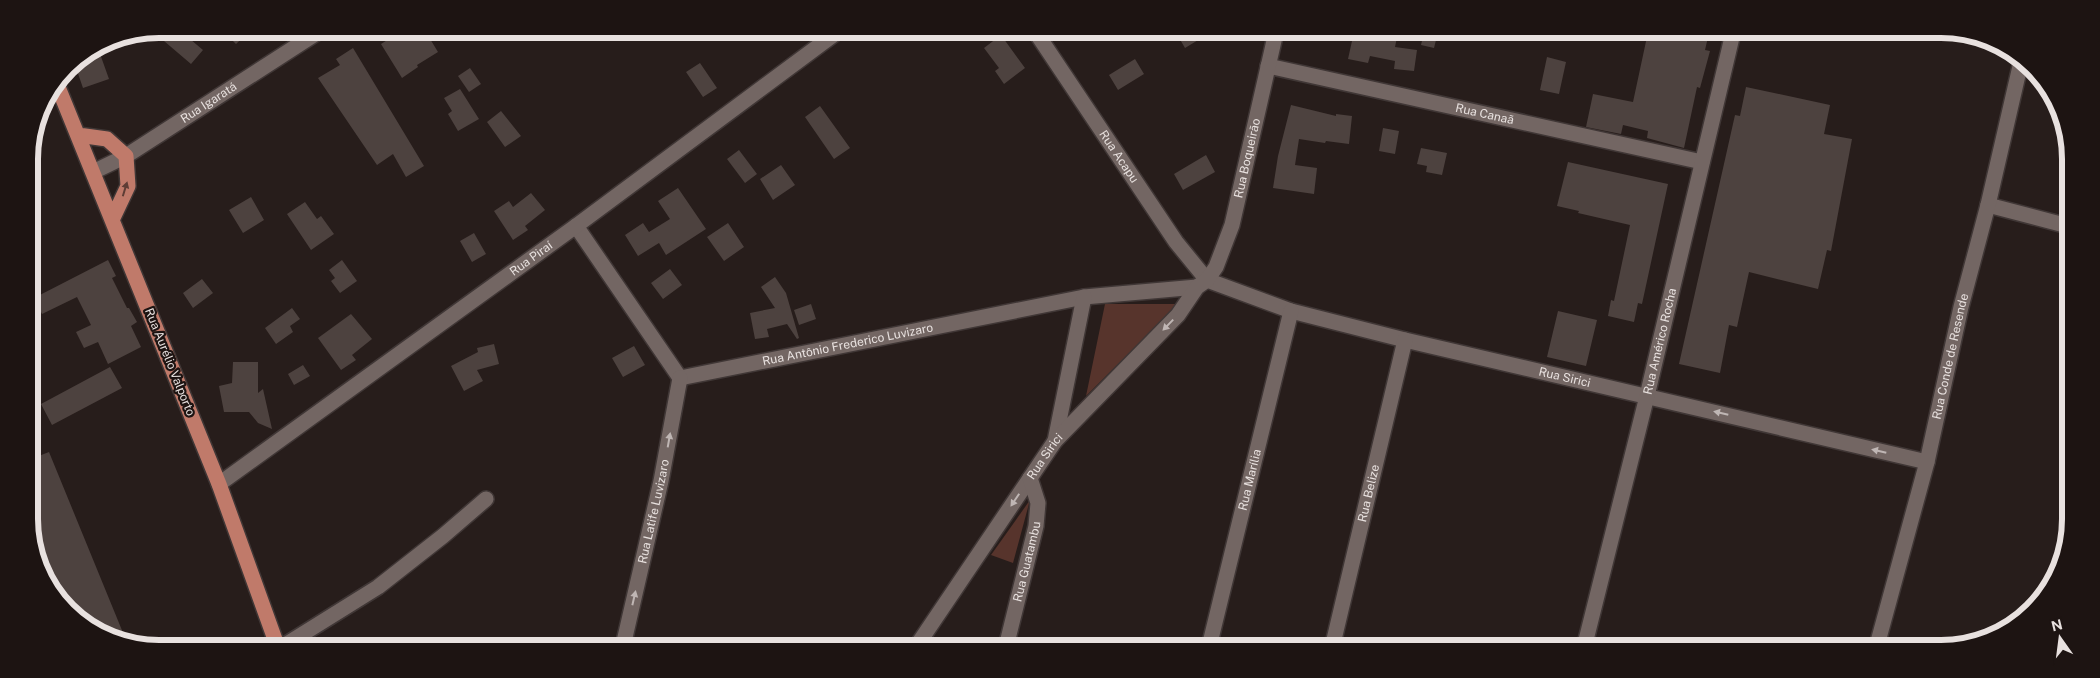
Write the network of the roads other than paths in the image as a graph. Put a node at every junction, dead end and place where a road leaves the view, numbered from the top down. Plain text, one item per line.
1 (309, 38) edge
2 (829, 38) edge
3 (1040, 38) edge
4 (1275, 38) edge
5 (1732, 38) edge
6 (1268, 66) junction
7 (2020, 67) edge
8 (59, 90) edge
9 (78, 135) junction
10 (126, 156) junction
11 (1702, 162) junction
12 (93, 172) junction
13 (1988, 205) junction
14 (112, 220) junction
15 (2062, 224) edge
16 (576, 226) junction
17 (1202, 283) junction
18 (1084, 297) junction
19 (1291, 311) junction
20 (1405, 340) junction
21 (680, 378) junction
22 (1647, 396) junction
23 (1055, 441) junction
24 (1927, 462) junction
25 (1030, 478) junction
26 (219, 484) junction
27 (486, 499) dead end
28 (275, 640) edge
29 (292, 640) edge
30 (624, 640) edge
31 (921, 640) edge
32 (1008, 640) edge
33 (1211, 640) edge
34 (1334, 640) edge
35 (1586, 640) edge
36 (1878, 640) edge

1 - 10 street, Rua Igaratá
2 - 16 street, Rua Piraí
3 - 17 street, Rua Acapu
4 - 6 street, Rua Boqueirão
5 - 11 street, Rua Américo Rocha
6 - 11 street, Rua Canaã
6 - 17 street, Rua Boqueirão
7 - 13 street, Rua Conde de Resende
8 - 9 main road, Rua Aurélio Valporto
9 - 10 main road
9 - 12 main road, Rua Aurélio Valporto
10 - 12 street, Rua Igaratá
14 -> 10 main road
11 - 22 street, Rua Américo Rocha
12 - 14 main road, Rua Aurélio Valporto
13 - 15 street
13 - 24 street, Rua Conde de Resende
14 - 26 main road, Rua Aurélio Valporto
16 - 21 street
16 - 26 street, Rua Piraí
17 - 18 street, Rua Antônio Frederico Luvizaro
17 - 19 street, Rua Sirici
17 -> 23 street, Rua Sirici
18 - 21 street, Rua Antônio Frederico Luvizaro
18 - 23 street
19 - 20 street, Rua Sirici
19 - 33 street, Rua Marília
20 - 22 street, Rua Sirici
20 - 34 street, Rua Belize
30 -> 21 street, Rua Latife Luvizaro
24 -> 22 street, Rua Sirici
22 - 35 street, Rua Américo Rocha
23 - 25 street, Rua Sirici
24 - 36 street, Rua Conde de Resende
25 -> 31 street, Rua Sirici
25 - 32 street, Rua Guatambu
26 - 28 main road, Rua Aurélio Valporto
27 - 29 street

